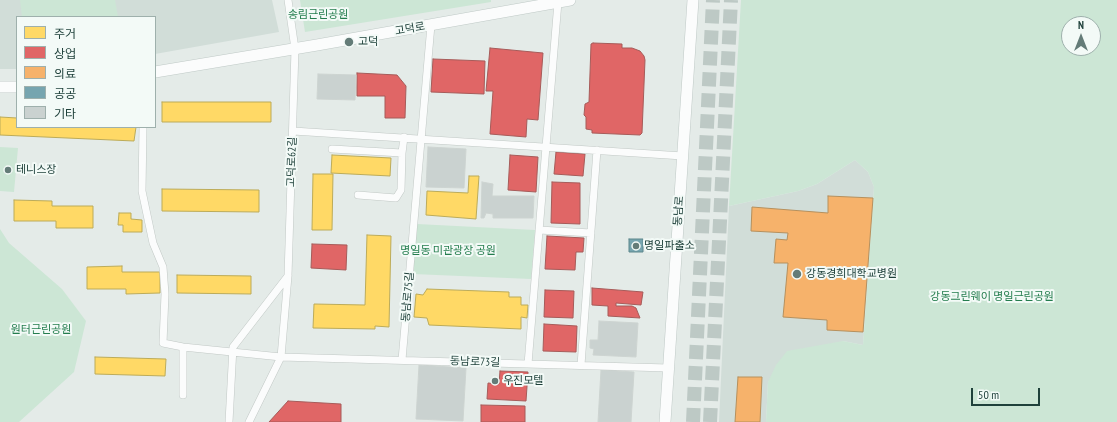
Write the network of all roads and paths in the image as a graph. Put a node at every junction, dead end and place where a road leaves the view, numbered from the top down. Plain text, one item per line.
1 (288, 0) edge
2 (570, 0) edge
3 (693, 0) edge
4 (558, 2) junction
5 (431, 26) junction
6 (295, 49) junction
7 (156, 72) edge
8 (0, 87) edge
9 (16, 87) edge
10 (143, 128) edge
11 (293, 131) junction
12 (404, 138) junction
13 (421, 139) junction
14 (546, 147) junction
15 (332, 150) dead end
16 (597, 150) junction
17 (402, 153) junction
18 (683, 156) junction
19 (358, 195) dead end
20 (539, 230) junction
21 (591, 233) junction
22 (288, 276) junction
23 (183, 347) junction
24 (233, 352) junction
25 (281, 357) junction
26 (402, 360) junction
27 (528, 364) junction
28 (581, 365) junction
29 (668, 368) junction
30 (183, 395) dead end
31 (229, 422) edge
32 (249, 422) edge
33 (665, 422) edge

1 - 6 street, 고덕로62길
2 - 4 main road, 고덕로
3 - 18 main road, 동남로
4 - 5 main road, 고덕로
4 - 14 street
5 - 6 main road, 고덕로
5 - 13 street, 동남로75길
6 - 7 main road, 고덕로
6 - 11 street, 고덕로62길
8 - 9 main road
10 - 23 street, 동남로73길
11 - 12 street
11 - 22 street, 고덕로62길
12 - 13 street
12 - 17 street
13 - 14 street
13 - 26 street, 동남로75길
14 - 16 street
14 - 20 street
15 - 17 street
16 - 18 street
16 - 21 street
17 - 19 street
18 - 29 main road, 동남로
20 - 21 street
20 - 27 street
21 - 28 street
22 - 24 street
22 - 25 street, 고덕로62길
23 - 24 street, 동남로73길
23 - 30 street
24 - 25 street, 동남로73길
24 - 31 street
25 - 26 street, 동남로73길
25 - 32 street, 고덕로62길
26 - 27 street, 동남로73길
27 - 28 street, 동남로73길
28 - 29 street, 동남로73길
29 - 33 main road, 동남로

